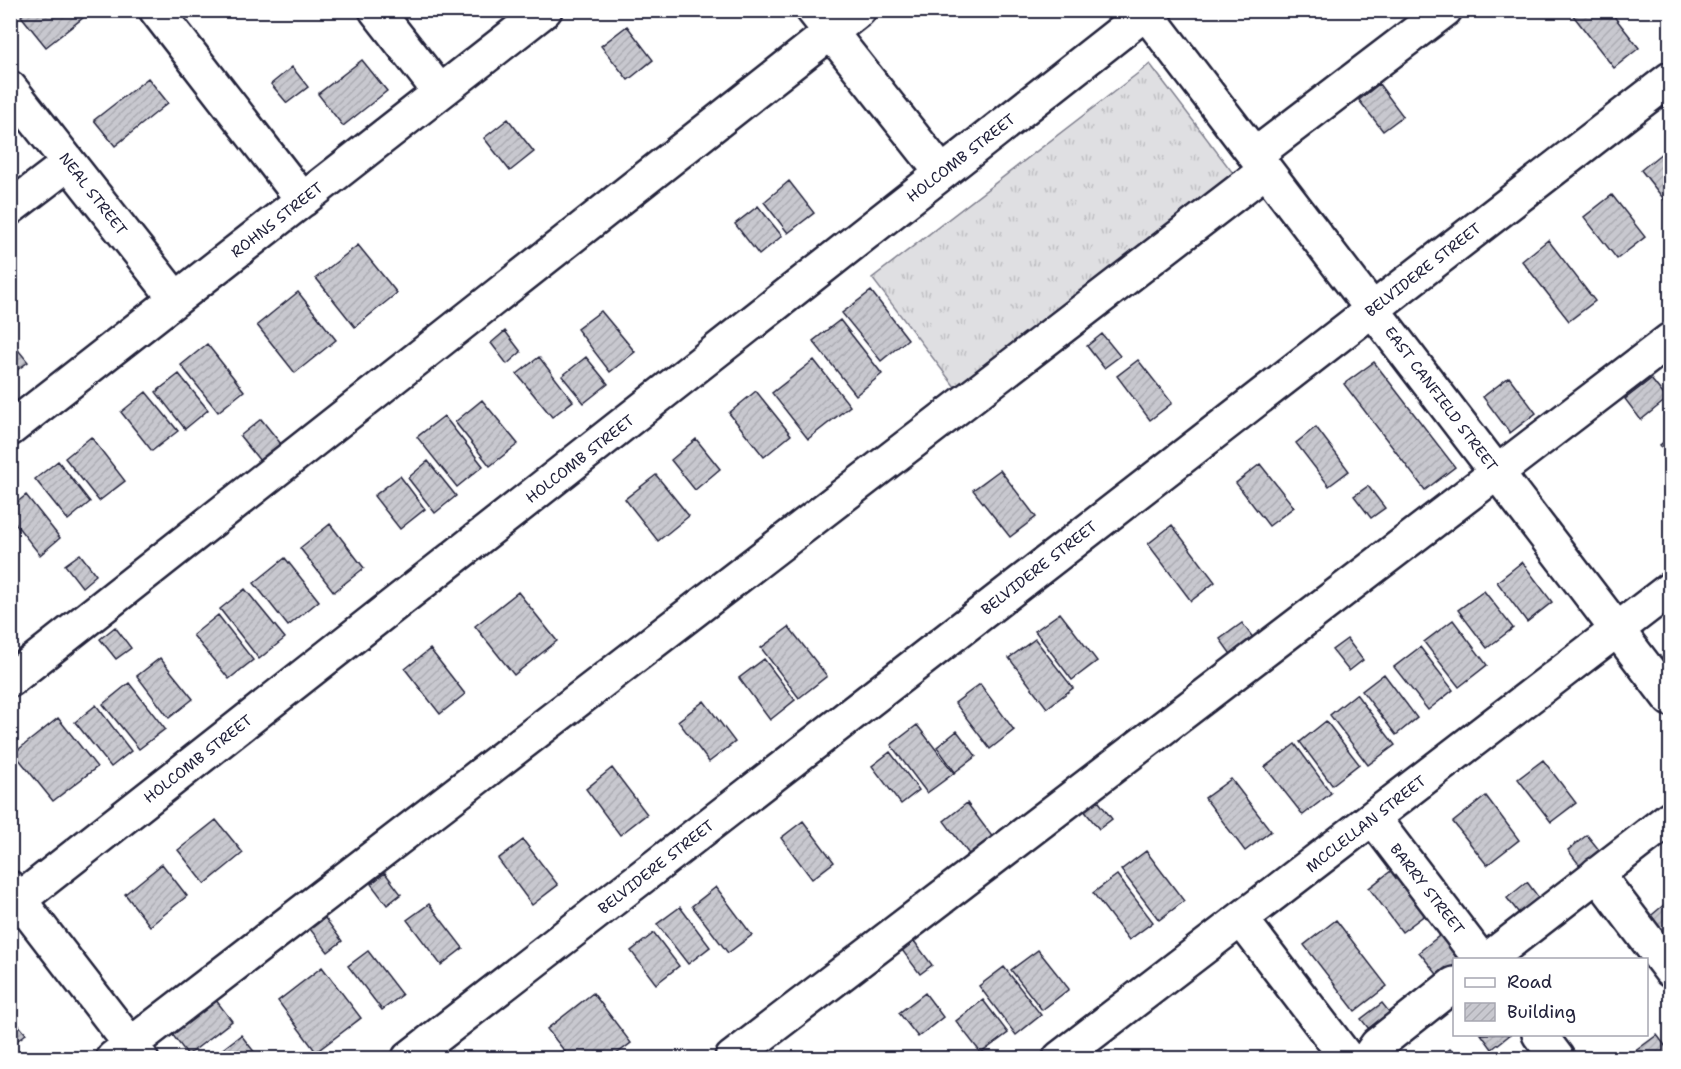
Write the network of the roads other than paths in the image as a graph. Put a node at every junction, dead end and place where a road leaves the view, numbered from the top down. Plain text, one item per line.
1 (156, 10) edge
2 (376, 10) edge
3 (544, 10) edge
4 (859, 10) edge
5 (1445, 10) edge
6 (1147, 12) edge
7 (822, 22) edge
8 (1671, 79) edge
9 (10, 88) edge
10 (440, 92) junction
11 (1261, 162) junction
12 (69, 163) junction
13 (942, 173) junction
14 (303, 200) junction
15 (10, 208) edge
16 (176, 299) junction
17 (1373, 309) junction
18 (1671, 340) edge
19 (10, 429) edge
20 (1497, 472) junction
21 (1671, 589) edge
22 (1617, 630) junction
23 (10, 680) edge
24 (1671, 699) edge
25 (1373, 818) junction
26 (1671, 818) edge
27 (1598, 874) junction
28 (14, 898) edge
29 (1241, 919) junction
30 (1479, 958) edge
31 (1490, 958) edge
32 (1671, 970) edge
33 (1453, 986) edge
34 (1540, 1036) edge
35 (1082, 1052) edge
36 (128, 1054) edge
37 (409, 1059) edge
38 (732, 1059) edge
39 (1347, 1059) edge
40 (1368, 1059) edge
41 (1557, 1059) edge

1 - 14 street
2 - 10 street
3 - 10 street, ROHNS STREET
4 - 7 street
5 - 11 street
6 - 11 street, EAST CANFIELD STREET
6 - 13 street, HOLCOMB STREET
7 - 13 street
7 - 23 street
8 - 17 street, BELVIDERE STREET
9 - 12 street, NEAL STREET
10 - 14 street, ROHNS STREET
11 - 17 street, EAST CANFIELD STREET
11 - 36 street
12 - 15 street
12 - 16 street, NEAL STREET
13 - 28 street, HOLCOMB STREET
14 - 16 street, ROHNS STREET
16 - 19 street, ROHNS STREET
17 - 20 street, EAST CANFIELD STREET
17 - 37 street, BELVIDERE STREET
18 - 20 street
20 - 22 street, EAST CANFIELD STREET
20 - 38 street
21 - 22 street, MCCLELLAN STREET
22 - 24 street, EAST CANFIELD STREET
22 - 25 street, MCCLELLAN STREET
25 - 29 street, MCCLELLAN STREET
25 - 30 street, BARRY STREET
26 - 27 street
27 - 31 street
27 - 32 street
28 - 36 street
29 - 35 street, MCCLELLAN STREET
29 - 39 street
33 - 40 street
34 - 41 street

